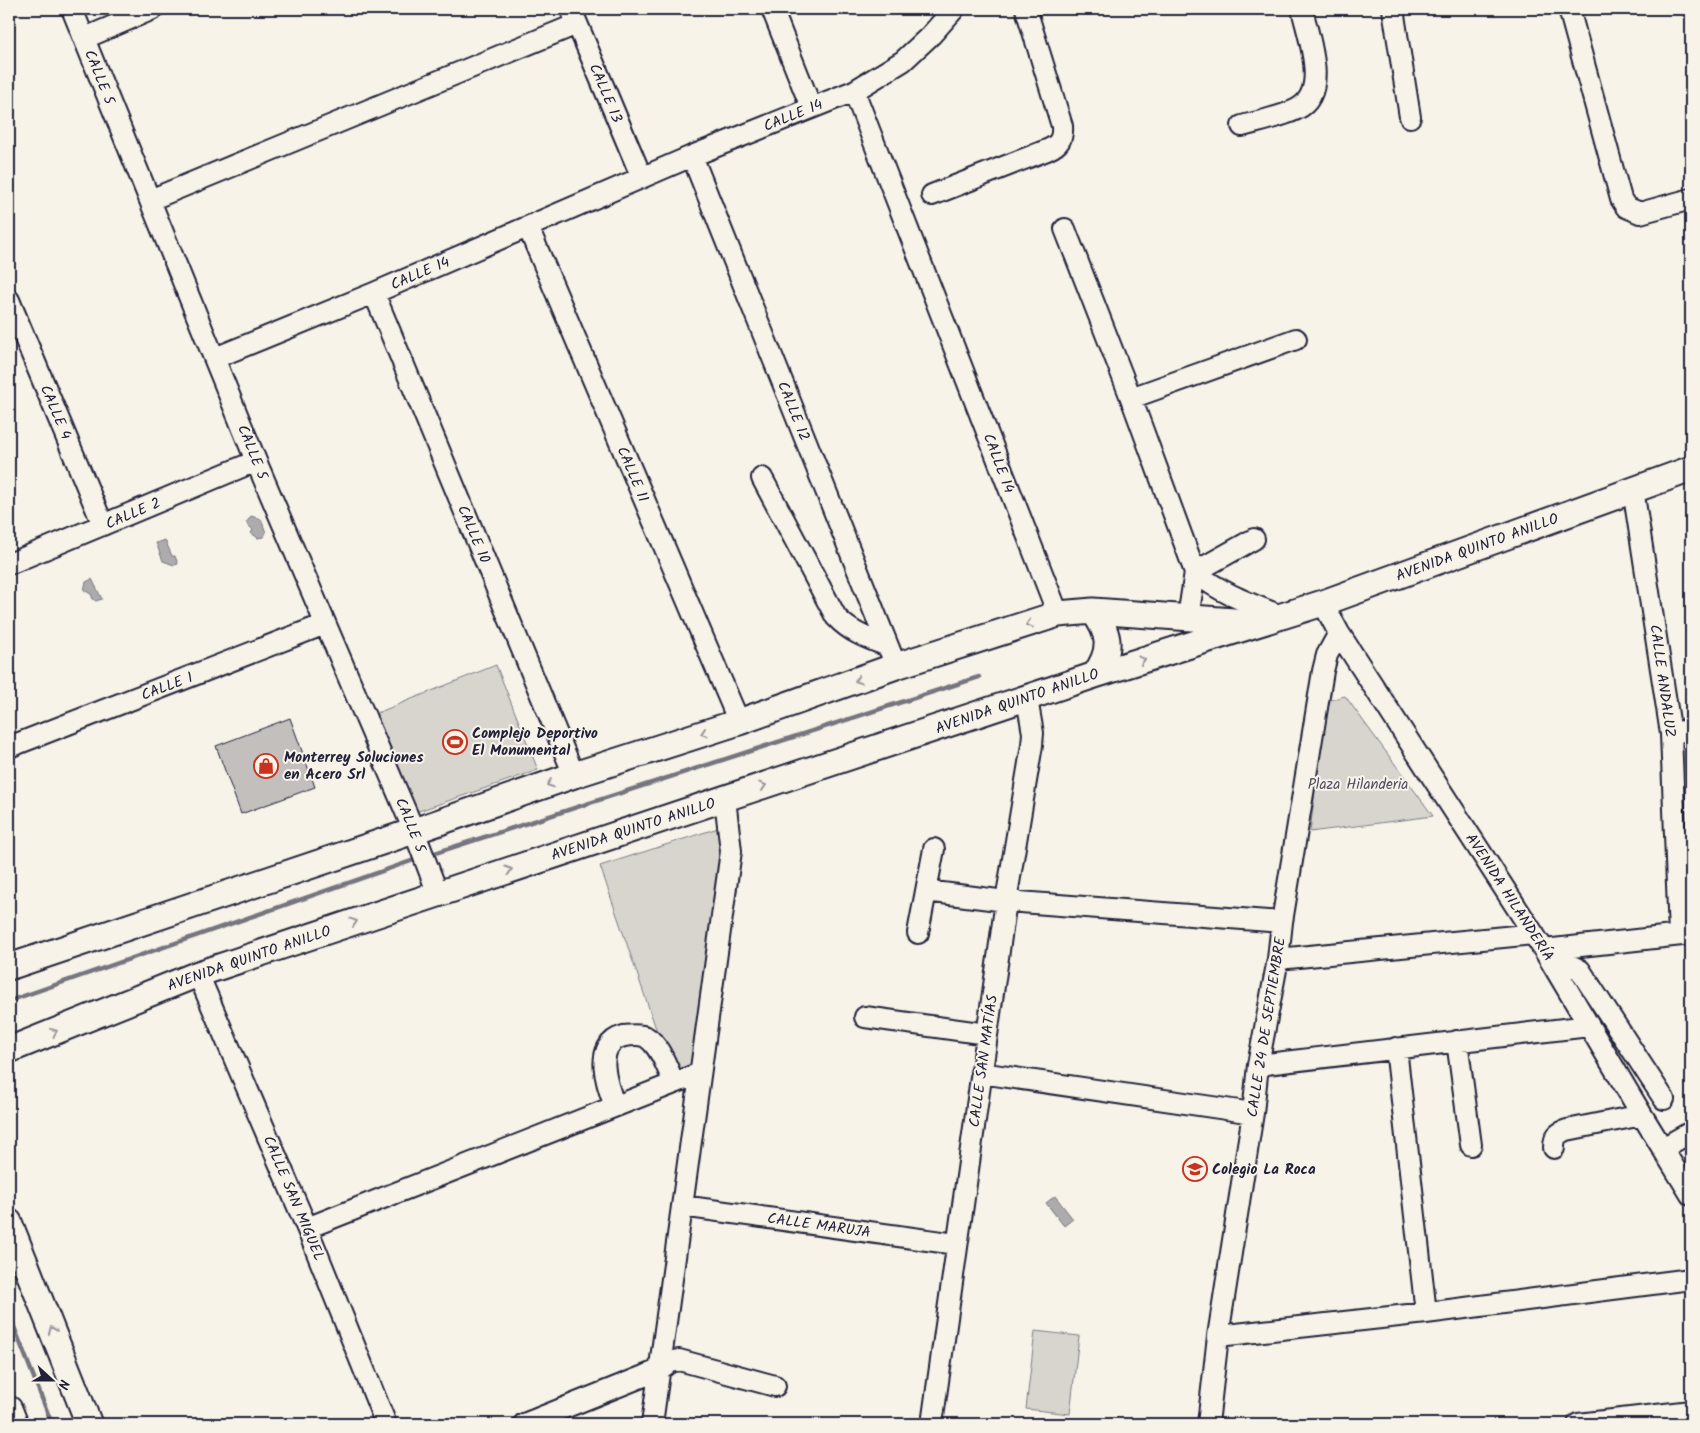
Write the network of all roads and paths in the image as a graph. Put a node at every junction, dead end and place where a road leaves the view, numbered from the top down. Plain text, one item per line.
1 (72, 9) edge
2 (153, 9) edge
3 (772, 9) edge
4 (954, 9) edge
5 (1026, 9) edge
6 (1302, 9) edge
7 (1393, 9) edge
8 (1569, 9) edge
9 (574, 16) edge
10 (85, 38) junction
11 (854, 91) junction
12 (811, 107) junction
13 (1410, 117) dead end
14 (1242, 126) dead end
15 (692, 156) junction
16 (642, 178) junction
17 (932, 195) dead end
18 (1691, 199) edge
19 (150, 200) junction
20 (528, 227) junction
21 (1065, 229) dead end
22 (374, 293) junction
23 (9, 300) edge
24 (1296, 340) dead end
25 (215, 358) junction
26 (1130, 398) junction
27 (256, 461) junction
28 (1691, 468) edge
29 (762, 478) dead end
30 (1633, 489) junction
31 (103, 525) junction
32 (1254, 539) dead end
33 (9, 564) edge
34 (1195, 572) junction
35 (1324, 603) junction
36 (1093, 611) junction
37 (1058, 614) junction
38 (1188, 618) junction
39 (1272, 620) junction
40 (325, 624) junction
41 (1339, 633) junction
42 (892, 656) junction
43 (1095, 675) junction
44 (1027, 699) junction
45 (739, 722) junction
46 (1691, 729) edge
47 (1672, 734) junction
48 (9, 747) edge
49 (574, 775) junction
50 (725, 799) junction
51 (414, 831) junction
52 (934, 849) dead end
53 (926, 891) junction
54 (438, 894) junction
55 (1006, 901) junction
56 (1282, 922) junction
57 (918, 933) dead end
58 (1685, 935) edge
59 (1543, 949) junction
60 (1278, 959) junction
61 (9, 967) edge
62 (198, 974) junction
63 (865, 1017) dead end
64 (1589, 1026) junction
65 (987, 1034) junction
66 (1457, 1041) junction
67 (1396, 1048) junction
68 (9, 1050) edge
69 (1258, 1065) junction
70 (700, 1072) junction
71 (981, 1073) junction
72 (674, 1083) junction
73 (1664, 1099) dead end
74 (614, 1106) junction
75 (1253, 1113) junction
76 (1642, 1115) junction
77 (1691, 1132) edge
78 (1471, 1145) dead end
79 (1554, 1148) dead end
80 (1663, 1148) junction
81 (1691, 1195) edge
82 (682, 1206) junction
83 (9, 1222) edge
84 (307, 1228) junction
85 (956, 1244) junction
86 (1691, 1279) edge
87 (1426, 1313) junction
88 (1218, 1336) junction
89 (659, 1370) junction
90 (775, 1386) dead end
91 (9, 1409) edge
92 (1691, 1411) edge
93 (15, 1424) edge
94 (89, 1424) edge
95 (386, 1424) edge
96 (524, 1424) edge
97 (652, 1424) edge
98 (932, 1424) edge
99 (1208, 1424) edge
100 (1578, 1424) edge

1 - 10 street, CALLE 5
2 - 10 street
3 - 12 street
4 - 11 street
5 - 17 street
6 - 14 street
7 - 13 street
8 - 18 street
9 - 16 street, CALLE 13
9 - 19 street
10 - 19 street, CALLE 5
11 - 12 street, CALLE 14
11 - 37 street, CALLE 14
12 - 15 street, CALLE 14
15 - 16 street, CALLE 14
15 - 42 street, CALLE 12
16 - 20 street, CALLE 14
19 - 25 street, CALLE 5
20 - 22 street, CALLE 14
20 - 45 street, CALLE 11
21 - 26 street
22 - 25 street, CALLE 14
22 - 49 street, CALLE 10
23 - 31 street, CALLE 4
24 - 26 street
25 - 27 street, CALLE 5
26 - 34 street
27 - 31 street, CALLE 2
27 - 40 street, CALLE 5
28 - 30 main road, AVENIDA QUINTO ANILLO
29 - 42 street
30 - 35 main road, AVENIDA QUINTO ANILLO
30 - 47 street, CALLE ANDALUZ
31 - 33 street, CALLE 2
32 - 34 street
34 - 38 street
34 - 39 street
35 - 39 main road, AVENIDA QUINTO ANILLO
35 - 41 street, AVENIDA HILANDERÍA
36 - 37 main road, AVENIDA QUINTO ANILLO
36 - 38 main road, AVENIDA QUINTO ANILLO
36 - 43 main road
37 -> 42 main road, AVENIDA QUINTO ANILLO
38 - 39 main road, AVENIDA QUINTO ANILLO
43 -> 39 main road, AVENIDA QUINTO ANILLO
40 - 48 street, CALLE 1
40 - 51 street, CALLE 5
41 - 56 street, CALLE 24 DE SEPTIEMBRE
41 - 59 street, AVENIDA HILANDERÍA
42 -> 45 main road, AVENIDA QUINTO ANILLO
43 - 44 main road, AVENIDA QUINTO ANILLO
50 -> 44 main road, AVENIDA QUINTO ANILLO
44 - 55 street, CALLE SAN MATÍAS
45 -> 49 main road, AVENIDA QUINTO ANILLO
46 - 47 street
47 - 58 street, CALLE ANDALUZ
49 -> 51 main road, AVENIDA QUINTO ANILLO
54 -> 50 main road, AVENIDA QUINTO ANILLO
50 - 70 street
51 - 54 street, CALLE 5
51 - 61 main road, AVENIDA QUINTO ANILLO
52 - 53 street
53 - 55 street
53 - 57 street
62 -> 54 main road, AVENIDA QUINTO ANILLO
55 - 56 street
55 - 65 street, CALLE SAN MATÍAS
56 - 60 street, CALLE 24 DE SEPTIEMBRE
58 - 59 street
59 - 60 street
59 - 64 street, AVENIDA HILANDERÍA
59 - 73 street
60 - 69 street, CALLE 24 DE SEPTIEMBRE
68 -> 62 main road, AVENIDA QUINTO ANILLO
62 - 84 street, CALLE SAN MIGUEL
63 - 65 street
64 - 66 street
64 - 76 street, AVENIDA HILANDERÍA
65 - 71 street, CALLE SAN MATÍAS
66 - 67 street
66 - 78 street
67 - 69 street
67 - 87 street
69 - 75 street, CALLE 24 DE SEPTIEMBRE
70 - 72 street
70 - 82 street
71 - 75 street
71 - 85 street, CALLE SAN MATÍAS
72 - 74 street
72 - 74 street
74 - 84 street
75 - 88 street, CALLE 24 DE SEPTIEMBRE
76 - 79 street
76 - 80 street, AVENIDA HILANDERÍA
77 - 80 street
80 - 81 street, AVENIDA HILANDERÍA
82 - 85 street, CALLE MARUJA
82 - 89 street
94 -> 83 main road
84 - 95 street, CALLE SAN MIGUEL
85 - 98 street, CALLE SAN MATÍAS
86 - 87 street
87 - 88 street
88 - 99 street, CALLE 24 DE SEPTIEMBRE
89 - 90 street
89 - 96 street
89 - 97 street
91 - 93 main road
92 - 100 street

